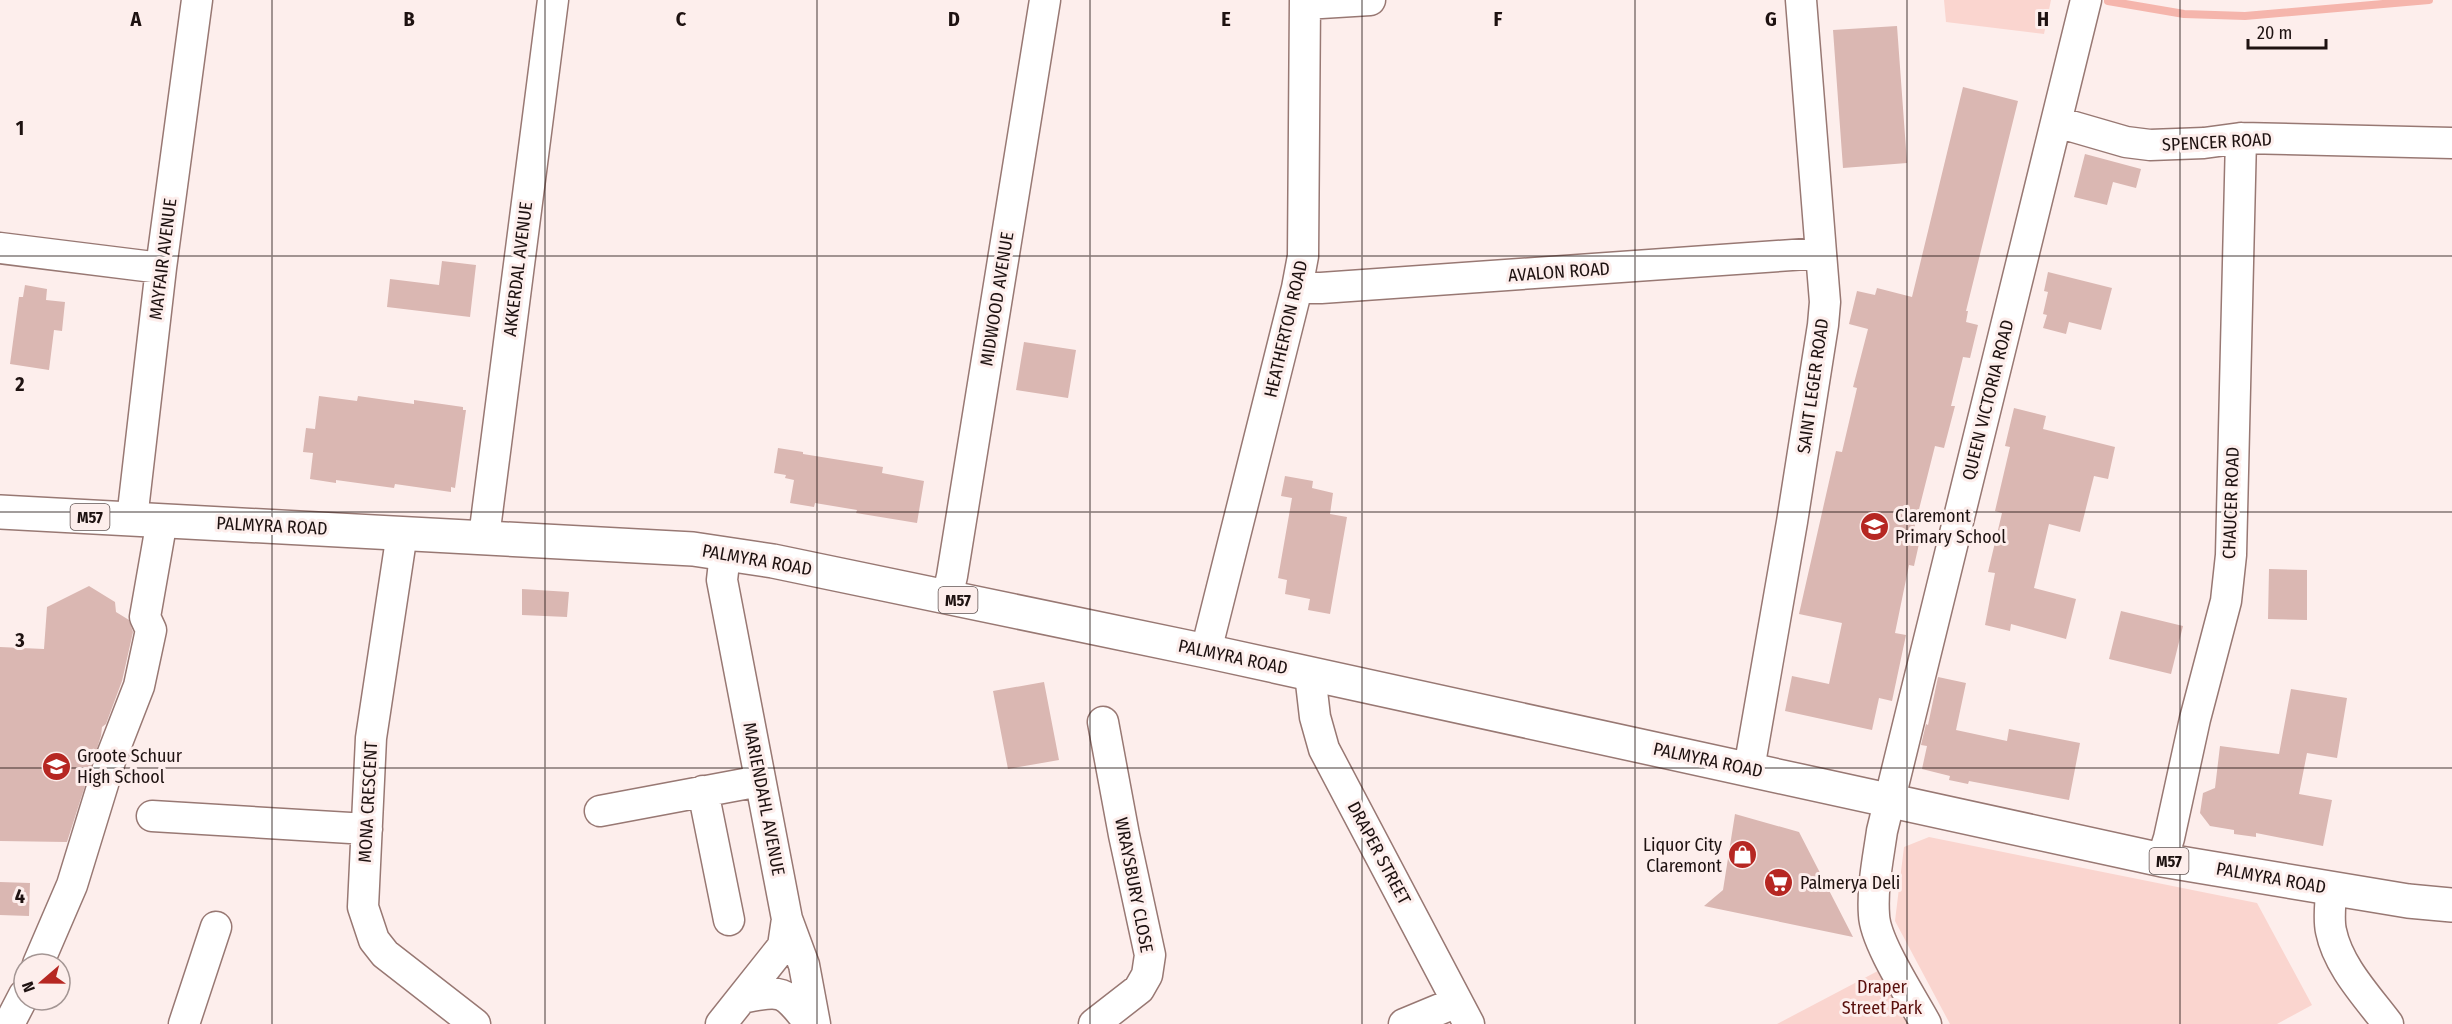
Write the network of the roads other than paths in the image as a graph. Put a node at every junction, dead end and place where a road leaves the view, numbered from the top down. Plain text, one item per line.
1 (197, 0) edge
2 (553, 0) edge
3 (1045, 0) edge
4 (1370, 0) edge
5 (1801, 0) edge
6 (2086, 0) edge
7 (1305, 2) edge
8 (2057, 122) junction
9 (2241, 138) junction
10 (2452, 142) edge
11 (0, 248) edge
12 (1821, 254) junction
13 (161, 268) junction
14 (1298, 288) junction
15 (0, 512) edge
16 (147, 519) junction
17 (402, 532) junction
18 (484, 537) junction
19 (725, 554) junction
20 (946, 597) junction
21 (1206, 651) junction
22 (1310, 674) junction
23 (1103, 722) dead end
24 (1749, 769) junction
25 (760, 781) junction
26 (703, 791) junction
27 (1890, 800) junction
28 (600, 811) dead end
29 (152, 816) dead end
30 (366, 829) junction
31 (2162, 860) junction
32 (2331, 888) junction
33 (2452, 905) edge
34 (787, 919) junction
35 (729, 920) dead end
36 (216, 927) dead end
37 (43, 952) edge
38 (742, 998) junction
39 (1463, 1013) edge
40 (184, 1024) edge
41 (475, 1024) edge
42 (721, 1024) edge
43 (810, 1024) edge
44 (815, 1024) edge
45 (1094, 1024) edge
46 (1404, 1024) edge
47 (1926, 1024) edge
48 (2388, 1024) edge

1 - 13 street, MAYFAIR AVENUE
2 - 18 street, AKKERDAL AVENUE
3 - 20 street, MIDWOOD AVENUE
4 - 7 street
5 - 12 street, SAINT LEGER ROAD
6 - 8 street, QUEEN VICTORIA ROAD
7 - 14 street, HEATHERTON ROAD
8 - 9 street, SPENCER ROAD
8 - 27 street, QUEEN VICTORIA ROAD
9 - 10 street, SPENCER ROAD
9 - 31 street, CHAUCER ROAD
11 - 13 street
12 - 14 street, AVALON ROAD
12 - 24 street, SAINT LEGER ROAD
13 - 16 street, MAYFAIR AVENUE
14 - 21 street, HEATHERTON ROAD
15 - 16 main road, PALMYRA ROAD / M57
16 - 17 main road, PALMYRA ROAD / M57
16 - 37 street, MAYFAIR AVENUE
17 - 18 main road, PALMYRA ROAD / M57
17 - 30 street, MONA CRESCENT
18 - 19 main road, PALMYRA ROAD / M57
19 - 20 main road, PALMYRA ROAD / M57
19 - 25 street, MARIENDAHL AVENUE
20 - 21 main road, PALMYRA ROAD / M57
21 - 22 main road, PALMYRA ROAD / M57
22 - 24 main road, PALMYRA ROAD / M57
22 - 39 street, DRAPER STREET
23 - 45 street, WRAYSBURY CLOSE
24 - 27 main road, PALMYRA ROAD / M57
25 - 26 street
25 - 34 street, MARIENDAHL AVENUE
26 - 28 street
26 - 35 street
27 - 31 main road, PALMYRA ROAD / M57
27 - 47 street, QUEEN VICTORIA ROAD
29 - 30 street
30 - 41 street, MONA CRESCENT
31 - 32 main road, PALMYRA ROAD / M57
32 - 33 main road, PALMYRA ROAD / M57
32 - 48 street
34 - 38 street, MARIENDAHL AVENUE
34 - 44 street
36 - 40 street
38 - 42 street, MARIENDAHL AVENUE
38 - 43 street
39 - 46 street

